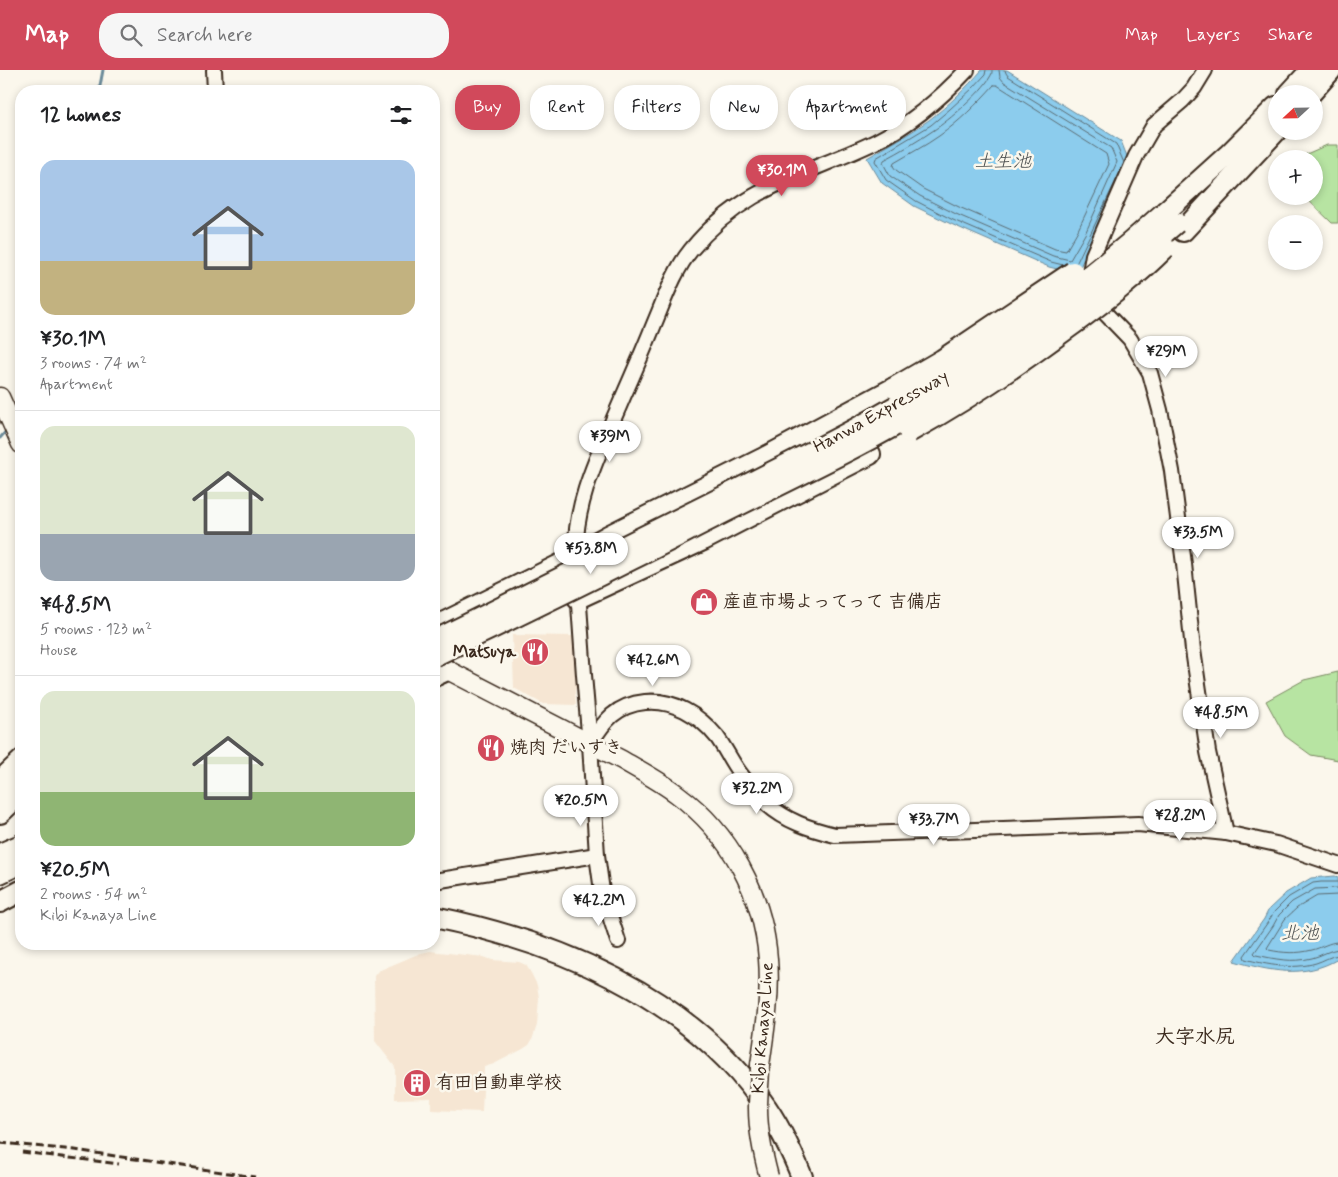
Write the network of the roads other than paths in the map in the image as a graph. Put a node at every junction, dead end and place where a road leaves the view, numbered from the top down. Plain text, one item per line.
1 (214, 70) edge
2 (968, 70) edge
3 (1205, 70) edge
4 (1311, 70) edge
5 (1331, 70) edge
6 (215, 85) edge
7 (1297, 85) edge
8 (1318, 85) edge
9 (1268, 115) edge
10 (1268, 137) edge
11 (1171, 218) junction
12 (0, 396) edge
13 (15, 430) edge
14 (575, 554) junction
15 (578, 598) junction
16 (440, 621) edge
17 (440, 637) edge
18 (440, 664) edge
19 (440, 668) edge
20 (590, 744) junction
21 (15, 763) edge
22 (0, 777) edge
23 (15, 781) edge
24 (0, 795) edge
25 (15, 799) edge
26 (0, 813) edge
27 (1226, 833) junction
28 (15, 848) edge
29 (0, 854) edge
30 (597, 855) junction
31 (1338, 865) edge
32 (15, 866) edge
33 (0, 873) edge
34 (440, 880) edge
35 (15, 894) edge
36 (0, 902) edge
37 (15, 909) edge
38 (0, 913) edge
39 (440, 918) edge
40 (618, 941) dead end
41 (769, 1177) edge
42 (802, 1177) edge

1 - 6 street
2 - 14 street
3 - 27 street
4 - 7 highway
5 - 8 highway
9 - 11 highway
10 - 11 highway, Hanwa Expressway
11 - 14 highway, bridge
11 - 15 highway, bridge
11 - 17 highway, Hanwa Expressway, bridge
11 - 18 highway, Hanwa Expressway, bridge
12 - 13 main road
14 - 15 street
14 - 16 street
15 - 20 street
19 - 20 main road, Kibi Kanaya Line
20 - 27 street
20 - 30 street
20 - 41 main road, Kibi Kanaya Line, bridge
21 - 22 street
23 - 24 highway
25 - 26 highway
27 - 31 street
28 - 29 highway
30 - 34 street
30 - 40 street
32 - 33 highway
35 - 36 highway
37 - 38 highway
39 - 42 highway

